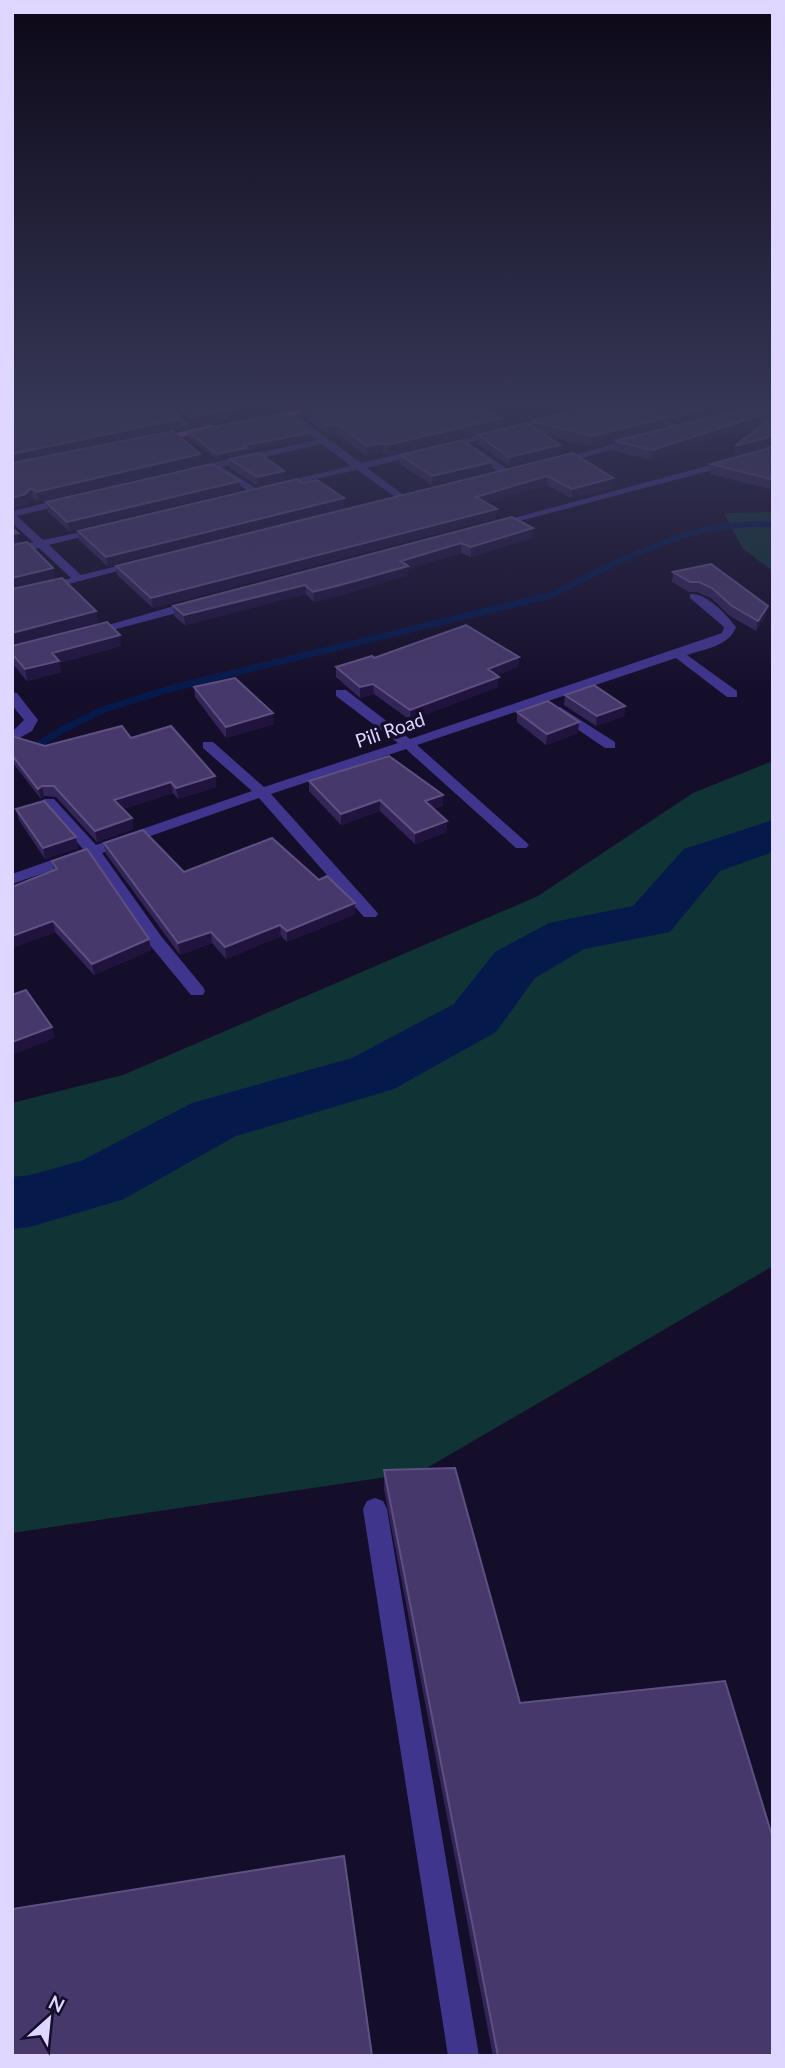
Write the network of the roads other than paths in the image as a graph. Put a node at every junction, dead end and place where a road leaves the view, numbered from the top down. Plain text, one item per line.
1 (66, 502) edge
2 (580, 502) edge
3 (12, 516) edge
4 (108, 527) edge
5 (479, 528) edge
6 (42, 544) junction
7 (12, 551) edge
8 (147, 562) edge
9 (79, 579) junction
10 (12, 596) edge
11 (694, 596) edge
12 (212, 599) edge
13 (79, 635) edge
14 (678, 654) junction
15 (341, 693) dead end
16 (732, 694) dead end
17 (12, 696) edge
18 (542, 699) junction
19 (12, 738) edge
20 (408, 744) junction
21 (208, 745) dead end
22 (610, 745) dead end
23 (262, 793) junction
24 (49, 802) edge
25 (521, 845) dead end
26 (93, 850) junction
27 (12, 879) edge
28 (370, 914) dead end
29 (197, 991) dead end
30 (375, 1510) dead end
31 (464, 2056) edge

1 - 3 street
2 - 5 street
3 - 6 street
4 - 6 street
6 - 7 street
6 - 9 street
8 - 9 street
9 - 10 street
11 - 14 street, Pili Road
12 - 13 street
14 - 16 street
14 - 18 street, Pili Road
15 - 20 street
17 - 19 street
18 - 20 street, Pili Road
18 - 22 street
20 - 23 street, Pili Road
20 - 25 street
21 - 23 street
23 - 26 street, Pili Road
23 - 28 street
24 - 26 street
26 - 27 street, Pili Road
26 - 29 street
30 - 31 street

